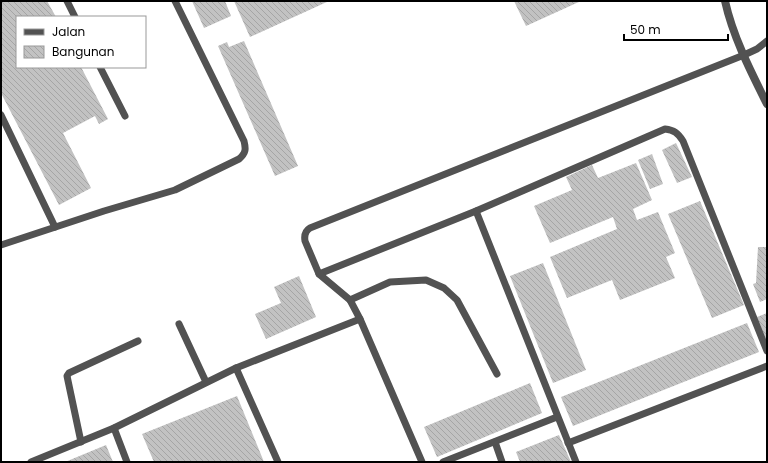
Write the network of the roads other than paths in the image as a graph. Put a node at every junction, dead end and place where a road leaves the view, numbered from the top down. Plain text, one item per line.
1 (67, 1) edge
2 (176, 1) edge
3 (725, 1) edge
4 (74, 16) edge
5 (767, 41) edge
6 (744, 55) junction
7 (101, 68) edge
8 (767, 104) edge
9 (1, 115) edge
10 (125, 116) dead end
11 (476, 211) junction
12 (55, 227) junction
13 (1, 245) edge
14 (319, 274) junction
15 (350, 300) junction
16 (360, 319) junction
17 (179, 324) dead end
18 (138, 341) dead end
19 (767, 352) edge
20 (767, 366) edge
21 (236, 368) junction
22 (497, 374) dead end
23 (206, 382) junction
24 (557, 417) junction
25 (114, 428) junction
26 (81, 442) junction
27 (495, 442) junction
28 (568, 443) junction
29 (31, 462) edge
30 (127, 462) edge
31 (278, 462) edge
32 (422, 462) edge
33 (443, 462) edge
34 (502, 462) edge
35 (576, 462) edge

1 - 4 lane
2 - 12 lane
3 - 6 street
5 - 6 lane
6 - 8 street
6 - 14 lane
7 - 10 lane
9 - 12 lane
11 - 14 lane
11 - 19 lane
11 - 24 lane
12 - 13 lane
14 - 15 lane
15 - 16 lane
15 - 22 lane
16 - 21 lane
16 - 32 lane
17 - 23 lane
18 - 26 lane
20 - 28 lane
21 - 23 lane
21 - 31 lane
23 - 25 lane
24 - 27 lane
24 - 28 lane
25 - 26 lane
25 - 30 lane
26 - 29 lane
27 - 33 lane
27 - 34 lane
28 - 35 lane

